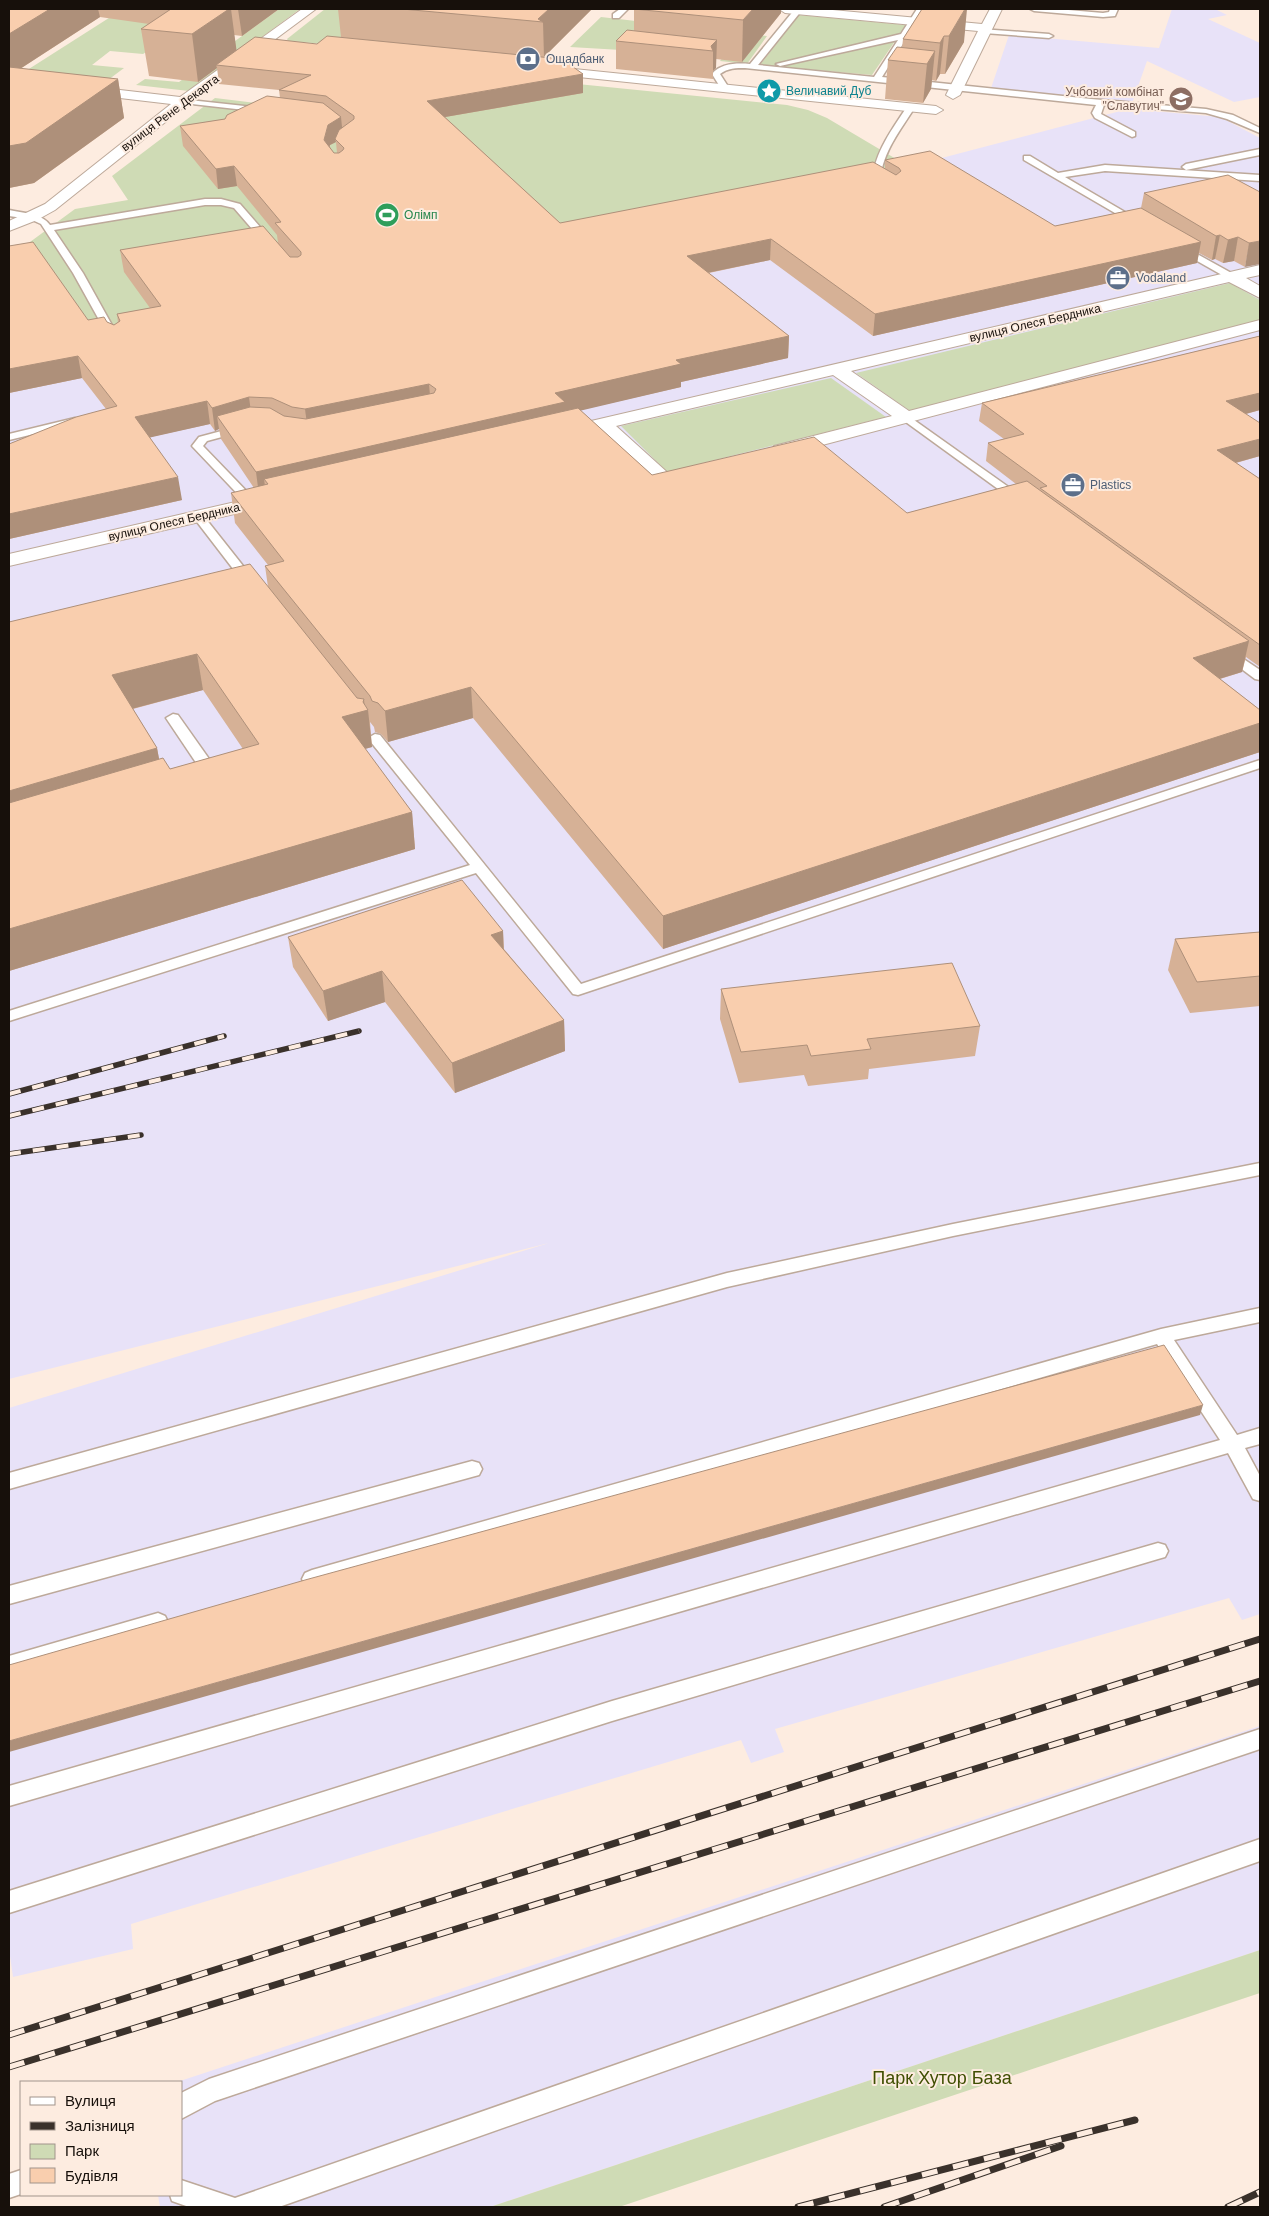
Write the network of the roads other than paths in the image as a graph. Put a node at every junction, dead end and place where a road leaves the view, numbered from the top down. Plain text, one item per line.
1 (310, 9) edge
2 (624, 9) edge
3 (791, 9) edge
4 (921, 9) edge
5 (996, 9) edge
6 (1034, 9) edge
7 (1114, 9) edge
8 (616, 16) dead end
9 (913, 21) junction
10 (984, 30) junction
11 (904, 36) junction
12 (1050, 36) dead end
13 (265, 42) junction
14 (288, 44) edge
15 (718, 63) edge
16 (753, 66) junction
17 (730, 67) junction
18 (766, 68) junction
19 (534, 69) edge
20 (877, 79) junction
21 (9, 81) edge
22 (725, 88) junction
23 (955, 91) junction
24 (183, 101) junction
25 (1101, 102) junction
26 (911, 107) junction
27 (936, 110) dead end
28 (270, 111) edge
29 (1260, 131) edge
30 (1132, 134) dead end
31 (1260, 152) edge
32 (1027, 158) dead end
33 (1166, 172) junction
34 (1055, 176) junction
35 (1260, 178) edge
36 (885, 186) edge
37 (9, 213) edge
38 (32, 217) junction
39 (9, 226) edge
40 (47, 228) junction
41 (1148, 229) edge
42 (1173, 243) edge
43 (274, 248) edge
44 (1260, 270) edge
45 (1232, 277) junction
46 (1260, 293) edge
47 (1260, 325) edge
48 (117, 343) edge
49 (838, 370) junction
50 (906, 418) junction
51 (83, 419) edge
52 (603, 424) junction
53 (253, 425) edge
54 (9, 437) edge
55 (545, 437) edge
56 (766, 454) edge
57 (710, 468) edge
58 (292, 495) edge
59 (253, 504) junction
60 (1027, 506) edge
61 (198, 516) junction
62 (9, 560) edge
63 (258, 593) edge
64 (1220, 646) edge
65 (1260, 676) edge
66 (173, 718) dead end
67 (375, 738) dead end
68 (1260, 764) edge
69 (195, 782) edge
70 (480, 867) junction
71 (9, 1016) edge
72 (1260, 1169) edge
73 (1260, 1315) edge
74 (1161, 1336) junction
75 (1260, 1436) edge
76 (1232, 1443) junction
77 (472, 1469) dead end
78 (9, 1481) edge
79 (1260, 1493) edge
80 (1158, 1551) dead end
81 (294, 1584) edge
82 (9, 1595) edge
83 (180, 1616) edge
84 (9, 1665) edge
85 (1260, 1739) edge
86 (9, 1796) edge
87 (1260, 1850) edge
88 (9, 1902) edge
89 (182, 2106) edge
90 (182, 2192) edge
91 (227, 2207) edge
92 (244, 2207) edge

1 - 13 street, вулиця Рене Декарта
2 - 8 lane
3 - 9 street
3 - 16 lane
4 - 9 lane
5 - 10 street
6 - 7 lane
9 - 10 street
9 - 11 lane
10 - 12 lane
10 - 23 street
11 - 18 lane
11 - 20 lane
13 - 14 street
13 - 24 street, вулиця Рене Декарта
15 - 17 lane
16 - 17 lane
16 - 18 lane
17 - 22 lane
18 - 20 lane
19 - 22 street
20 - 23 lane
21 - 24 street
22 - 26 street
23 - 25 lane
24 - 28 lane
24 - 38 street, вулиця Рене Декарта
25 - 29 lane
25 - 30 lane
26 - 27 street
26 - 36 lane
31 - 33 lane
32 - 34 lane
33 - 34 lane
33 - 35 lane
34 - 41 lane
37 - 38 lane
38 - 39 street, вулиця Рене Декарта
38 - 40 lane
40 - 43 lane
40 - 48 lane
42 - 45 lane
44 - 45 street, вулиця Олеся Бердника
45 - 46 street
45 - 49 street, вулиця Олеся Бердника
47 - 50 street
49 - 50 street
49 - 52 street, вулиця Олеся Бердника
50 - 56 street
50 - 60 lane
51 - 54 lane
52 - 55 street, вулиця Олеся Бердника
52 - 57 street
53 - 59 lane
58 - 59 street, вулиця Олеся Бердника
59 - 61 street, вулиця Олеся Бердника
61 - 62 street, вулиця Олеся Бердника
61 - 63 lane
64 - 65 lane
66 - 69 lane
67 - 70 lane
68 - 70 lane
70 - 71 lane
72 - 78 lane
73 - 74 lane
74 - 76 lane
74 - 81 lane
75 - 76 lane
76 - 79 lane
76 - 86 lane
77 - 82 lane
80 - 88 lane
83 - 84 lane
85 - 89 lane
87 - 92 lane
90 - 91 lane

